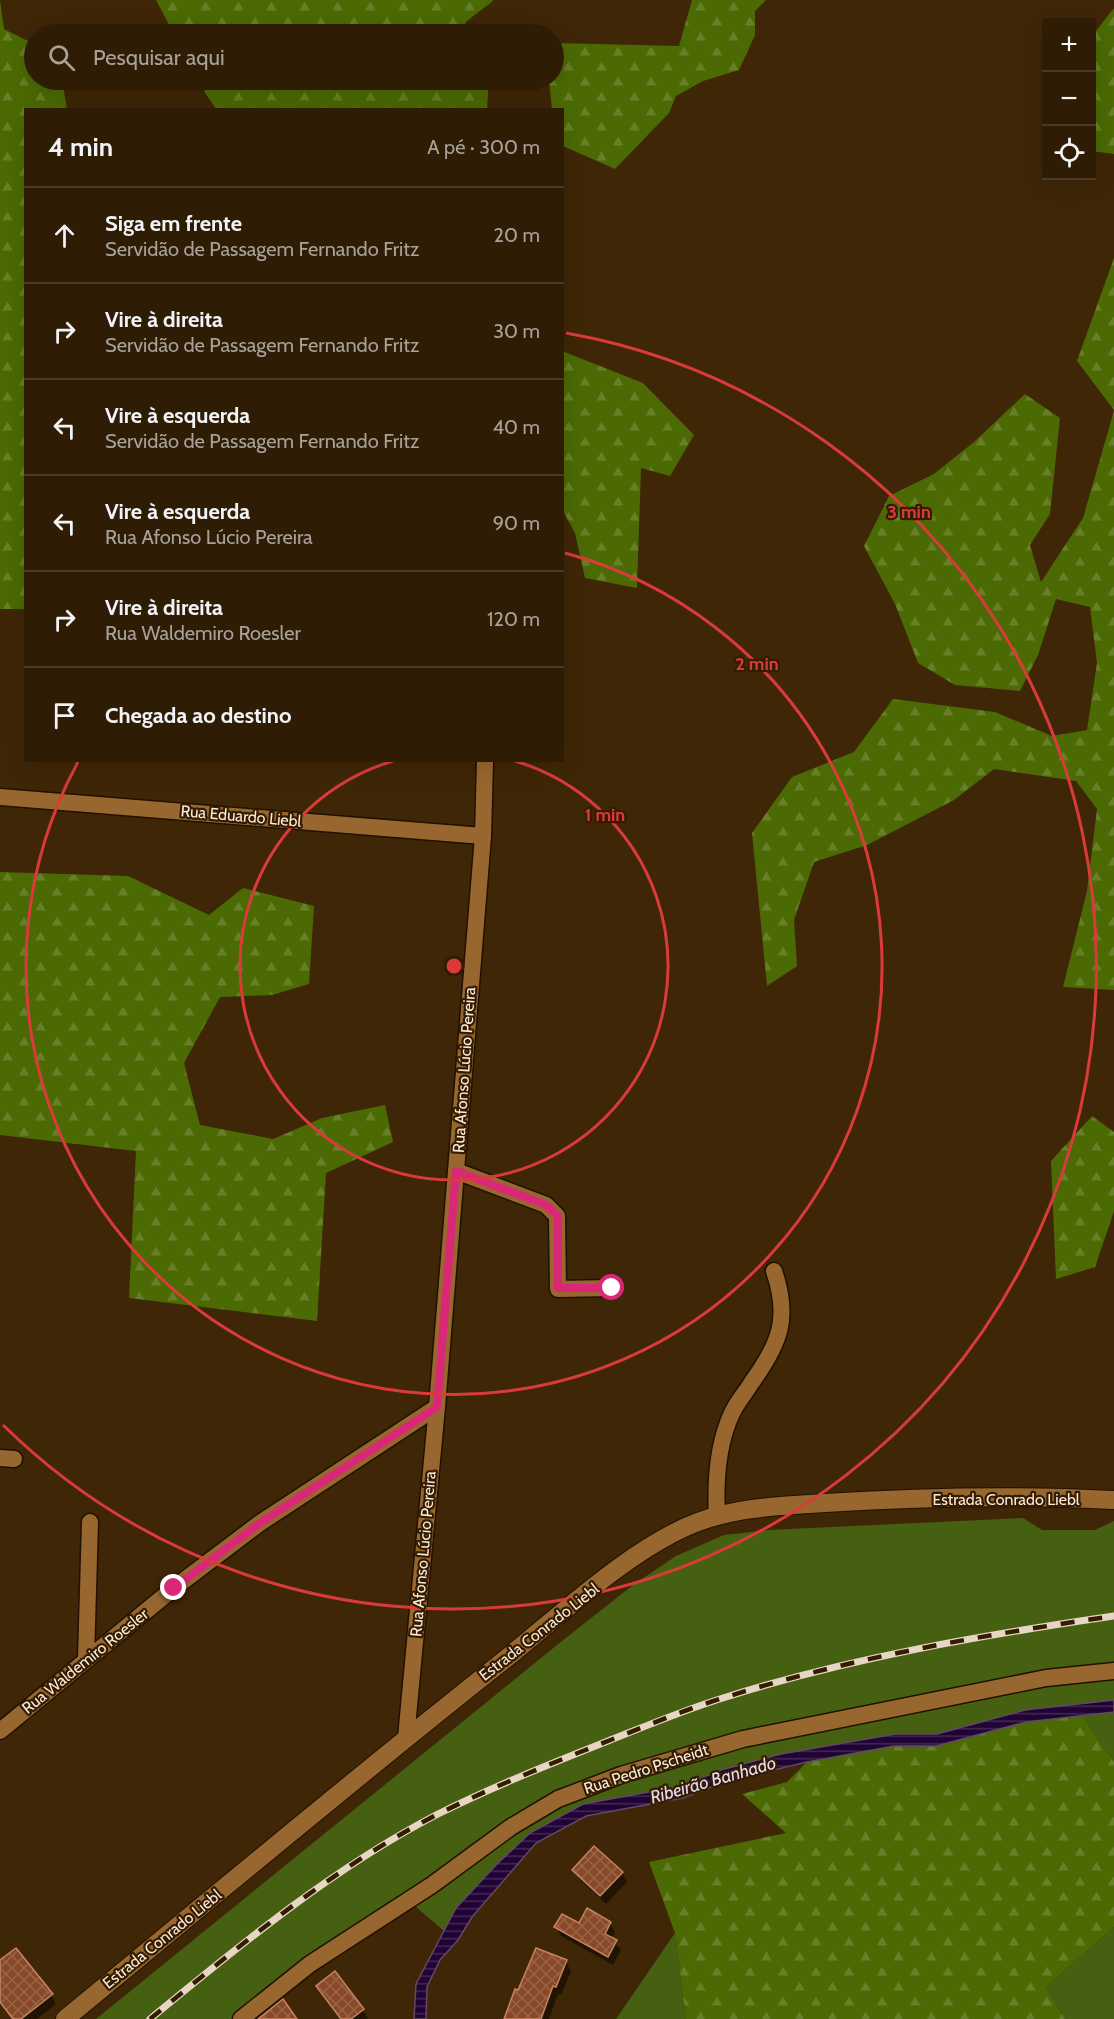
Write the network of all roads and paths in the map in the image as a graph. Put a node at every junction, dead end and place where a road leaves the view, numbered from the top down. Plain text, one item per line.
1 (485, 762) edge
2 (0, 797) edge
3 (483, 836) junction
4 (456, 1171) junction
5 (774, 1271) dead end
6 (612, 1288) dead end
7 (437, 1407) junction
8 (1114, 1500) edge
9 (717, 1517) junction
10 (90, 1521) dead end
11 (86, 1659) junction
12 (1114, 1671) edge
13 (0, 1731) edge
14 (406, 1738) junction
15 (65, 2019) edge
16 (241, 2019) edge

1 - 3 street, Rua Afonso Lúcio Pereira
2 - 3 street, Rua Eduardo Liebl
3 - 4 street, Rua Afonso Lúcio Pereira
4 - 6 street
4 - 7 street, Rua Afonso Lúcio Pereira
5 - 9 street
7 - 11 street, Rua Waldemiro Roesler
7 - 14 street, Rua Afonso Lúcio Pereira
8 - 9 main road, Estrada Conrado Liebl
9 - 14 main road, Estrada Conrado Liebl
10 - 11 street
11 - 13 street, Rua Waldemiro Roesler
12 - 16 street, Rua Pedro Pscheidt
14 - 15 main road, Estrada Conrado Liebl

